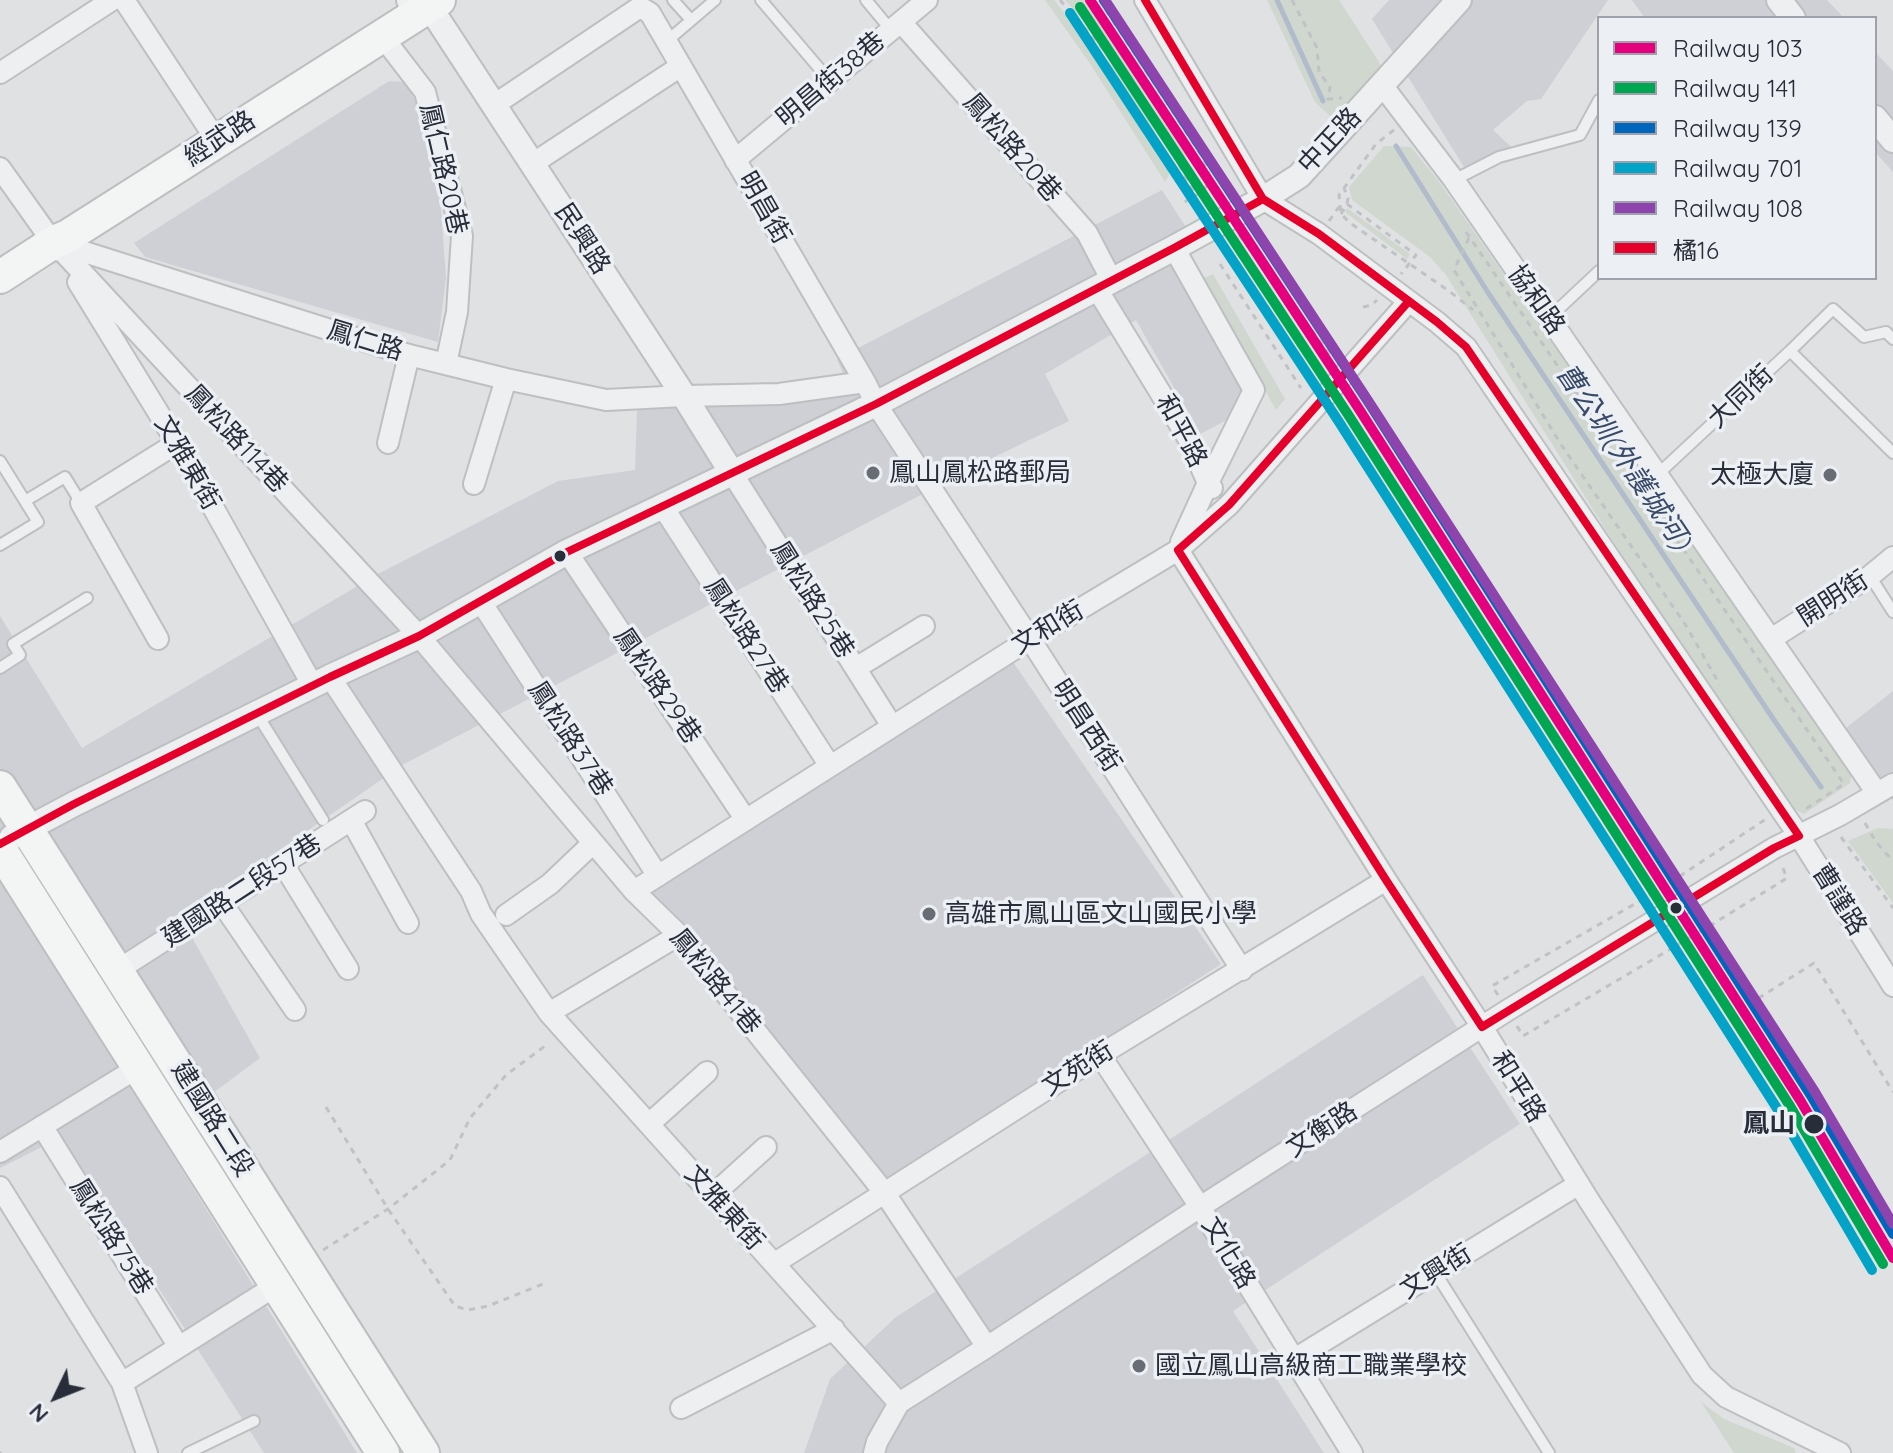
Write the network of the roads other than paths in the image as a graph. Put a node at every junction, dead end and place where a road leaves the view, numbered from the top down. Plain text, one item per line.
1 (112, 0) edge
2 (124, 0) edge
3 (673, 0) edge
4 (715, 0) edge
5 (761, 0) edge
6 (866, 0) edge
7 (1145, 0) edge
8 (1459, 0) edge
9 (1779, 0) edge
10 (425, 2) edge
11 (909, 12) edge
12 (1791, 16) edge
13 (691, 20) junction
14 (382, 36) junction
15 (667, 41) junction
16 (681, 66) junction
17 (0, 73) edge
18 (830, 81) junction
19 (1382, 85) junction
20 (1597, 104) edge
21 (494, 105) junction
22 (1877, 120) edge
23 (1893, 140) edge
24 (217, 141) junction
25 (735, 160) junction
26 (532, 164) junction
27 (0, 168) edge
28 (1454, 180) junction
29 (1263, 199) junction
30 (54, 242) junction
31 (1174, 248) junction
32 (1597, 273) edge
33 (0, 277) edge
34 (1105, 285) junction
35 (1409, 301) junction
36 (1549, 318) junction
37 (1891, 332) edge
38 (1790, 351) junction
39 (409, 355) junction
40 (446, 364) junction
41 (506, 379) junction
42 (865, 382) junction
43 (684, 396) junction
44 (876, 404) junction
45 (177, 443) junction
46 (388, 443) dead end
47 (1893, 453) edge
48 (0, 461) edge
49 (732, 473) junction
50 (1657, 475) junction
51 (1208, 483) junction
52 (474, 484) dead end
53 (25, 501) junction
54 (81, 503) junction
55 (1229, 505) junction
56 (663, 507) junction
57 (0, 545) edge
58 (1178, 550) junction
59 (567, 552) junction
60 (1893, 557) edge
61 (1870, 576) junction
62 (87, 598) dead end
63 (481, 602) junction
64 (1893, 612) edge
65 (924, 626) dead end
66 (419, 636) junction
67 (158, 639) dead end
68 (1030, 639) junction
69 (1771, 639) junction
70 (0, 668) edge
71 (856, 668) junction
72 (322, 682) junction
73 (257, 714) junction
74 (892, 726) junction
75 (830, 766) junction
76 (0, 787) edge
77 (1885, 789) edge
78 (323, 820) dead end
79 (746, 820) junction
80 (1799, 836) junction
81 (9, 841) edge
82 (593, 843) junction
83 (283, 864) junction
84 (658, 876) junction
85 (1386, 880) junction
86 (634, 891) junction
87 (222, 903) junction
88 (506, 915) dead end
89 (408, 923) dead end
90 (679, 935) junction
91 (348, 969) dead end
92 (118, 970) junction
93 (1242, 970) junction
94 (1893, 986) edge
95 (295, 1010) dead end
96 (549, 1013) junction
97 (1482, 1027) junction
98 (1100, 1055) junction
99 (139, 1067) junction
100 (707, 1072) dead end
101 (649, 1124) junction
102 (42, 1126) junction
103 (766, 1147) dead end
104 (0, 1152) edge
105 (1579, 1184) junction
106 (0, 1187) edge
107 (884, 1192) junction
108 (713, 1195) junction
109 (1200, 1207) junction
110 (775, 1263) junction
111 (1435, 1272) junction
112 (277, 1285) junction
113 (834, 1329) junction
114 (179, 1347) junction
115 (987, 1347) junction
116 (1293, 1360) junction
117 (122, 1383) junction
118 (899, 1403) junction
119 (681, 1408) dead end
120 (254, 1421) dead end
121 (1810, 1447) edge
122 (418, 1451) edge
123 (147, 1453) edge
124 (188, 1453) edge
125 (383, 1453) edge
126 (874, 1453) edge
127 (1352, 1453) edge
128 (1549, 1453) edge
129 (1840, 1453) edge

1 - 17 street
2 - 24 street
3 - 13 lane
4 - 13 lane
5 - 18 lane
6 - 11 lane
7 - 29 street
8 - 19 street, 中正路
9 - 12 street
10 - 14 main road, 經武路
10 - 21 street, 民興路
11 - 18 street, 明昌街38巷
11 - 34 street, 鳳松路20巷
13 - 15 lane
14 - 24 main road, 經武路
14 - 40 street, 鳳仁路20巷
15 - 16 street, 明昌街
15 - 21 street, 明昌街
16 - 25 street, 明昌街
16 - 26 street
18 - 25 street, 明昌街38巷
19 - 28 street, 協和路
19 - 29 street, 中正路
20 - 28 lane
21 - 26 street, 民興路
22 - 23 street
24 - 30 main road, 經武路
25 - 42 street, 明昌街
26 - 43 street, 民興路
27 - 30 street
28 - 36 street, 協和路
29 - 31 street, 中正路
29 - 35 street, 曹謹路
30 - 33 main road, 經武路
30 - 39 street, 鳳仁路
30 - 45 street, 文雅東街
30 - 66 street, 鳳松路114巷
31 - 34 street, 中正路
31 - 51 street
32 - 36 lane
34 - 44 street, 中正路
34 - 51 street, 和平路
35 - 55 street, 文和街
35 - 80 street, 曹謹路
36 - 50 street, 協和路
37 - 38 lane
38 - 47 lane, 大同街
38 - 50 lane, 大同街
39 - 40 street, 鳳仁路
39 - 46 street
40 - 41 street, 鳳仁路
41 - 43 street, 鳳仁路
41 - 52 street
42 - 43 street, 鳳仁路
42 - 44 street, 明昌街
43 - 49 street, 民興路
44 - 49 street, 中正路
44 - 68 street, 明昌西街
45 - 54 street
45 - 72 street, 文雅東街
48 - 53 lane
49 - 56 street, 中正路
49 - 71 street, 鳳松路25巷
50 - 69 street, 協和路
51 - 55 street
51 - 58 street, 和平路
53 - 54 lane
53 - 57 lane
54 - 67 street
55 - 58 street, 文和街
56 - 59 street, 中正路
56 - 75 street, 鳳松路27巷
58 - 68 street, 文和街
58 - 85 street, 和平路
59 - 63 street, 中正路
59 - 79 street, 鳳松路29巷
60 - 61 street, 開明街
61 - 64 lane
61 - 69 street, 開明街
62 - 70 lane
63 - 66 street, 中正路
63 - 84 street, 鳳松路37巷
65 - 71 street
66 - 72 street, 中正路
66 - 82 street, 鳳松路41巷
68 - 74 street, 文和街
68 - 93 street, 明昌西街
69 - 77 street, 協和路
71 - 74 street, 鳳松路25巷
72 - 73 street, 中正路
72 - 96 street, 文雅東街
73 - 78 lane
73 - 81 street, 中正路
74 - 75 street, 文和街
75 - 79 street, 文和街
76 - 81 main road, 建國路二段
77 - 80 street, 文衡路
79 - 84 street, 文和街
80 - 94 street, 曹謹路
80 - 97 street, 文衡路
81 - 92 main road, 建國路二段
81 - 99 main road, 建國路二段
82 - 86 street, 鳳松路41巷
82 - 88 street
83 - 87 street, 建國路二段57巷
83 - 89 street, 建國路二段57巷
83 - 91 street
84 - 86 street, 文和街
85 - 93 street, 文苑街
85 - 97 street, 和平路
86 - 90 street, 鳳松路41巷
87 - 92 street, 建國路二段57巷
87 - 95 street
90 - 96 street
90 - 107 street, 鳳松路41巷
92 - 122 main road, 建國路二段
93 - 98 street, 文苑街
96 - 101 street, 文雅東街
97 - 105 street, 和平路
97 - 109 street, 文衡路
98 - 107 street, 文苑街
98 - 109 street, 文化路
99 - 102 street
99 - 112 main road, 建國路二段
100 - 101 street
101 - 108 street, 文雅東街
102 - 104 street
102 - 114 street, 鳳松路75巷
103 - 108 street
105 - 111 street, 文興街
105 - 121 street, 和平路
106 - 117 street
107 - 110 street, 文苑街
107 - 115 street, 鳳松路41巷
108 - 110 street, 文雅東街
109 - 115 street, 文衡路
109 - 116 street, 文化路
110 - 113 street, 文雅東街
111 - 116 street, 文興街
111 - 128 lane
112 - 114 street
112 - 125 main road, 建國路二段
113 - 118 street, 文雅東街
113 - 119 street
114 - 117 street
115 - 118 street, 文衡路
116 - 127 street, 文化路
117 - 123 street
118 - 126 street, 文衡路
120 - 124 lane
121 - 129 street, 和平路

